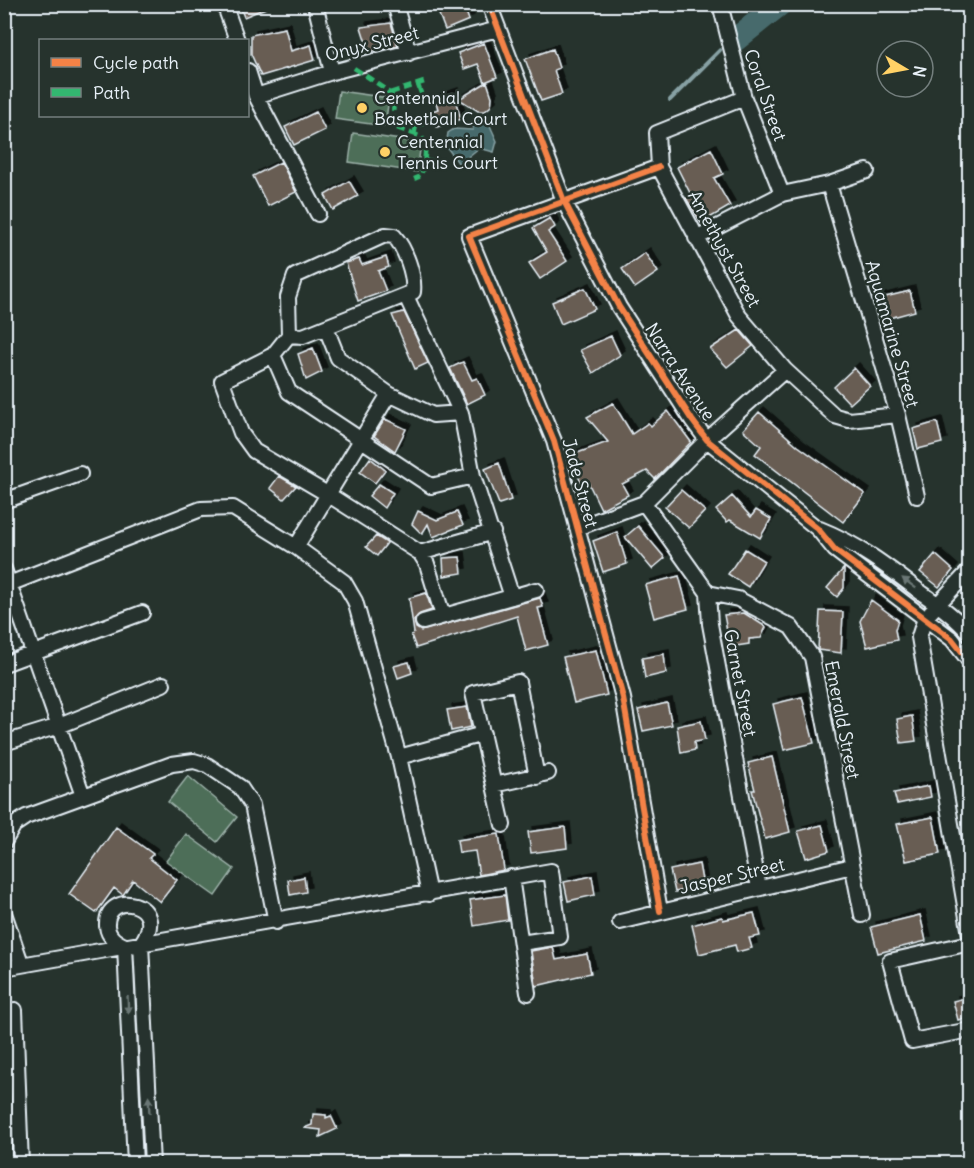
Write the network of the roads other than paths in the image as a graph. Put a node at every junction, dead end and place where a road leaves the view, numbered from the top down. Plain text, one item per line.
1 (224, 4) edge
2 (315, 4) edge
3 (395, 4) edge
4 (489, 4) edge
5 (720, 4) edge
6 (498, 29) junction
7 (237, 39) edge
8 (409, 53) junction
9 (332, 72) junction
10 (249, 74) edge
11 (256, 96) junction
12 (744, 98) junction
13 (658, 167) junction
14 (867, 171) dead end
15 (829, 184) junction
16 (782, 194) junction
17 (564, 201) junction
18 (318, 214) dead end
19 (696, 238) junction
20 (406, 296) junction
21 (326, 328) junction
22 (289, 335) junction
23 (273, 355) junction
24 (785, 370) junction
25 (389, 394) junction
26 (460, 413) junction
27 (898, 416) junction
28 (707, 440) junction
29 (362, 441) junction
30 (80, 474) dead end
31 (474, 476) junction
32 (329, 495) junction
33 (917, 496) dead end
34 (4, 501) edge
35 (644, 503) junction
36 (577, 528) junction
37 (818, 529) junction
38 (493, 532) junction
39 (296, 547) junction
40 (420, 553) junction
41 (4, 569) edge
42 (969, 570) edge
43 (7, 585) edge
44 (536, 590) dead end
45 (708, 593) junction
46 (512, 597) junction
47 (936, 604) junction
48 (142, 613) dead end
49 (443, 616) junction
50 (925, 618) junction
51 (423, 622) dead end
52 (969, 634) edge
53 (34, 654) junction
54 (969, 662) edge
55 (4, 664) edge
56 (163, 684) dead end
57 (59, 726) junction
58 (483, 734) junction
59 (4, 743) edge
60 (399, 757) junction
61 (494, 785) junction
62 (83, 796) junction
63 (503, 825) dead end
64 (4, 842) edge
65 (852, 866) junction
66 (511, 877) junction
67 (759, 888) junction
68 (429, 894) junction
69 (966, 897) edge
70 (660, 911) junction
71 (4, 913) edge
72 (862, 915) dead end
73 (276, 922) junction
74 (620, 922) dead end
75 (969, 935) edge
76 (520, 943) junction
77 (969, 943) edge
78 (141, 944) junction
79 (125, 946) junction
80 (21, 963) junction
81 (4, 968) edge
82 (528, 993) dead end
83 (15, 1010) dead end
84 (969, 1030) edge
85 (21, 1164) edge
86 (135, 1164) edge
87 (152, 1164) edge

1 - 7 street
2 - 9 street
3 - 8 street
4 - 6 street, Narra Avenue
5 - 12 street, Coral Street
6 - 8 street, Onyx Street
6 - 17 street, Narra Avenue
8 - 9 street, Onyx Street
9 - 11 street, Onyx Street
10 - 11 street
11 - 18 street
12 - 13 street, Amethyst Street
12 - 16 street, Coral Street
13 - 17 street, Jade Street
13 - 19 street, Amethyst Street
14 - 15 street
15 - 16 street
15 - 27 street, Aquamarine Street
16 - 19 street
17 - 28 street, Narra Avenue
17 - 36 street, Jade Street
19 - 24 street, Amethyst Street
20 - 21 street
20 - 22 street
20 - 26 street
21 - 22 street
21 - 25 street
22 - 23 street
23 - 29 street
23 - 32 street
24 - 27 street, Amethyst Street
24 - 28 street
25 - 26 street
25 - 29 street
26 - 31 street
27 - 33 street, Aquamarine Street
28 - 35 street
28 - 37 street, Narra Avenue
29 - 31 street
29 - 32 street
30 - 34 street
31 - 38 street
32 - 39 street
32 - 40 street
35 - 36 street
35 - 45 street
36 - 70 street, Jade Street
47 -> 37 street, Narra Avenue
37 - 50 street, Narra Avenue
38 - 40 street
38 - 46 street
39 - 43 street
39 - 60 street
40 - 49 street
41 - 43 street
42 - 47 street
43 - 53 street
44 - 46 street
45 - 65 street, Emerald Street
45 - 67 street, Garnet Street
46 - 49 street
47 - 50 street
47 - 52 street, Narra Avenue
48 - 53 street
49 - 51 street
50 - 54 street, Narra Avenue
50 - 69 street
53 - 55 street
53 - 57 street
56 - 57 street
57 - 59 street
57 - 62 street
58 - 60 street
58 - 61 street
58 - 61 street
60 - 68 street
61 - 63 street
62 - 64 street
62 - 73 street
65 - 67 street, Jasper Street
65 - 72 street, Emerald Street
66 - 68 street
66 - 76 street
66 - 76 street
67 - 70 street, Jasper Street
68 - 73 street
69 - 75 street
70 - 74 street, Jasper Street
71 - 80 street
73 - 78 street
76 - 82 street
77 - 84 street
78 - 79 street
78 - 79 street
87 -> 78 street
79 - 80 street
79 -> 86 street
80 - 81 street
83 - 85 street

